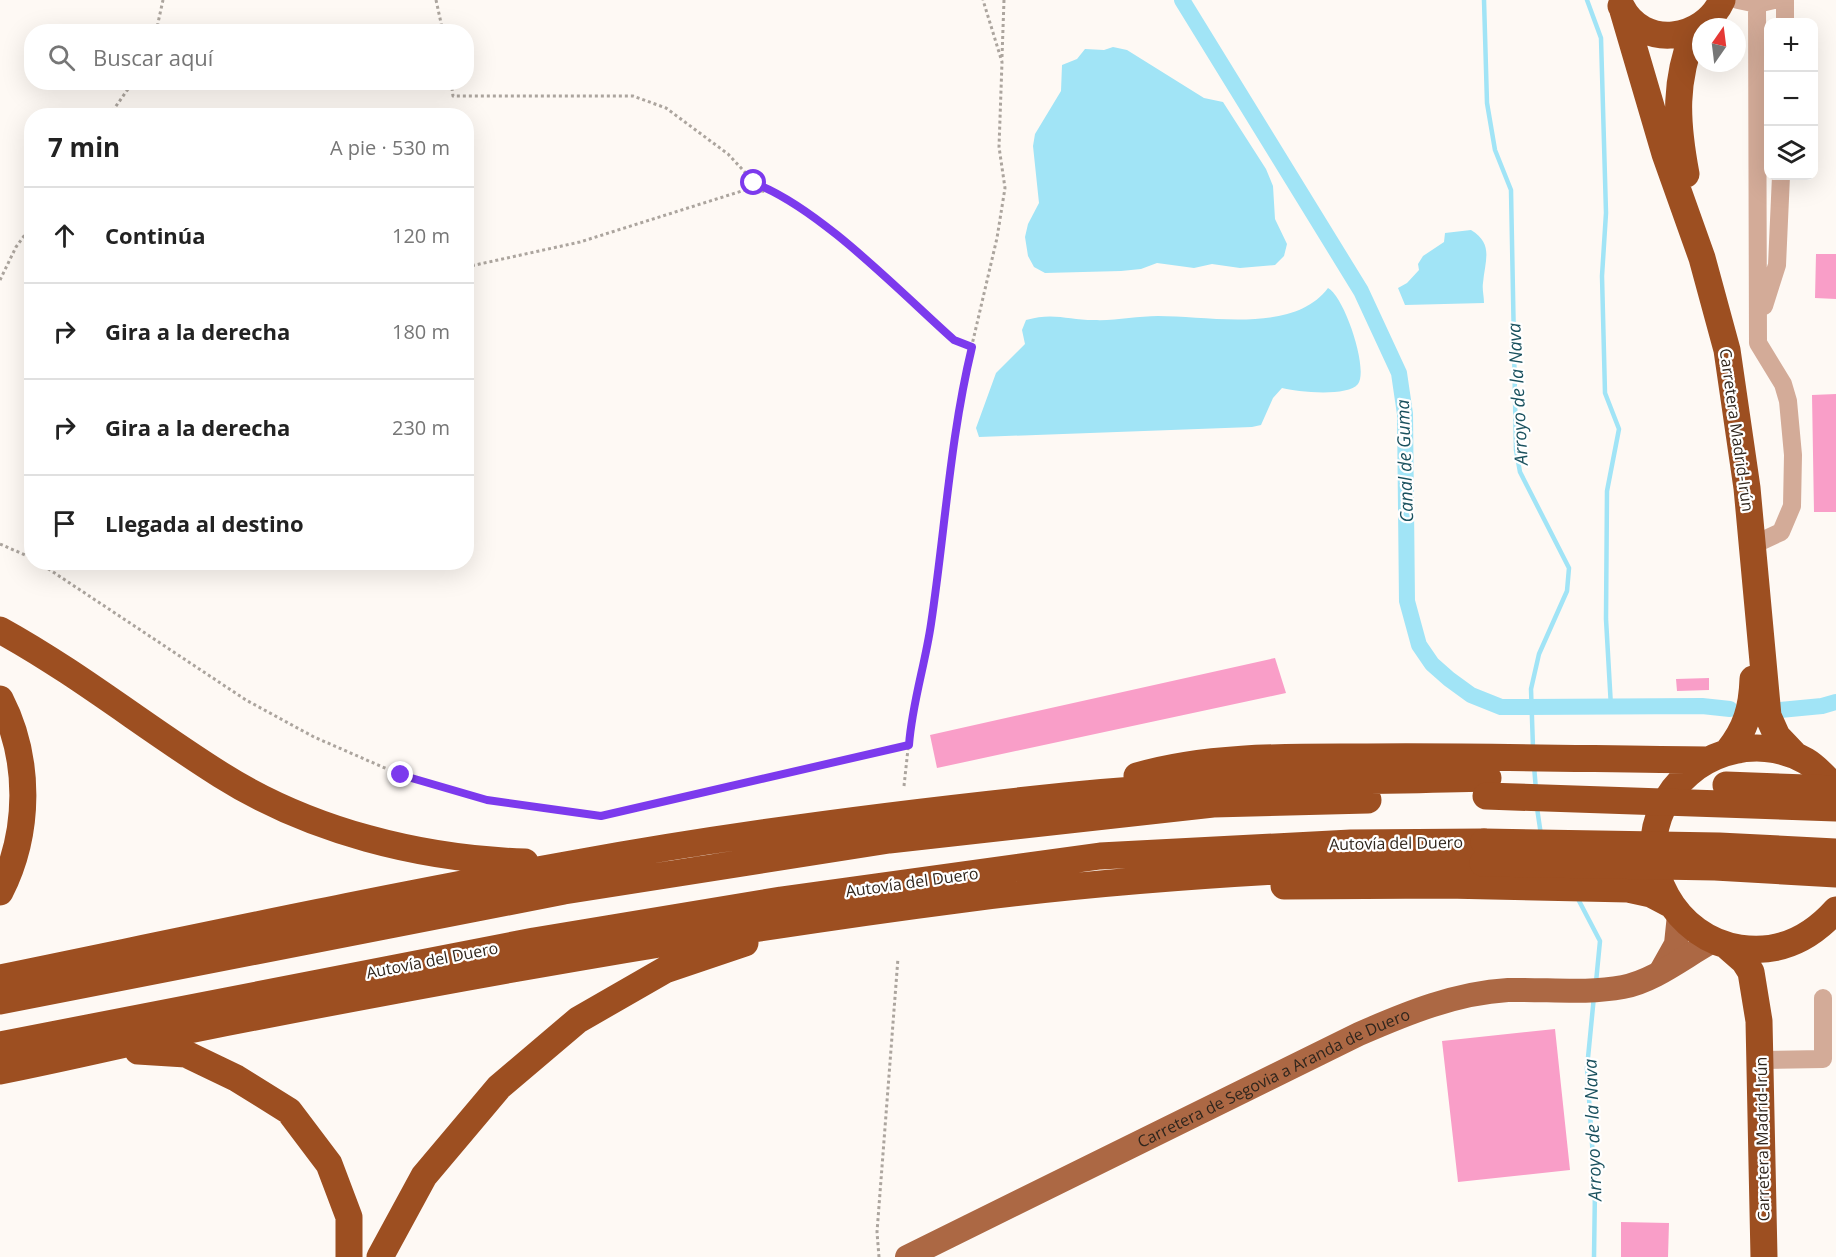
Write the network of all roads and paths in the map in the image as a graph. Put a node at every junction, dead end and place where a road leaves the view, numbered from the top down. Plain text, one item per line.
1 (163, 0) edge
2 (436, 0) edge
3 (983, 0) edge
4 (1004, 0) edge
5 (1722, 0) edge
6 (1738, 0) edge
7 (1785, 0) edge
8 (1763, 1) edge
9 (1620, 6) edge
10 (1711, 18) edge
11 (1785, 18) edge
12 (158, 24) edge
13 (441, 24) edge
14 (1692, 32) edge
15 (1692, 36) edge
16 (1002, 62) junction
17 (127, 90) edge
18 (452, 90) edge
19 (115, 108) edge
20 (1781, 180) edge
21 (778, 192) junction
22 (24, 236) edge
23 (1702, 258) junction
24 (474, 265) edge
25 (0, 280) edge
26 (1758, 322) junction
27 (972, 347) junction
28 (0, 544) edge
29 (1753, 545) junction
30 (24, 554) edge
31 (51, 570) edge
32 (1756, 605) junction
33 (0, 630) edge
34 (0, 699) edge
35 (909, 745) junction
36 (1718, 755) junction
37 (1816, 764) edge
38 (904, 786) dead end
39 (1487, 787) junction
40 (1836, 788) edge
41 (1068, 795) junction
42 (1836, 808) edge
43 (1836, 852) edge
44 (1484, 853) junction
45 (574, 863) junction
46 (1836, 874) edge
47 (1042, 890) junction
48 (0, 892) edge
49 (1674, 910) junction
50 (1836, 910) edge
51 (859, 913) junction
52 (1721, 944) junction
53 (1781, 947) junction
54 (898, 958) dead end
55 (1660, 971) junction
56 (0, 978) edge
57 (1823, 998) dead end
58 (0, 1001) edge
59 (1759, 1021) junction
60 (0, 1046) edge
61 (1761, 1060) junction
62 (42, 1063) junction
63 (0, 1071) edge
64 (350, 1257) edge
65 (380, 1257) edge
66 (879, 1257) edge
67 (907, 1257) edge
68 (1764, 1257) edge

1 - 12 path
2 - 13 path
3 - 16 path
4 - 16 path
5 - 10 highway
6 - 8 street
7 - 11 street
8 - 26 street
9 - 14 highway
9 - 23 highway, Carretera Madrid-Irún
15 - 23 highway, Carretera Madrid-Irún
16 - 27 path
17 - 19 path
18 - 21 path
20 - 26 street
21 - 24 path
21 - 27 path
22 - 25 path
23 - 29 highway, Carretera Madrid-Irún
26 - 29 street
27 - 35 path
28 - 30 path
29 - 32 highway, Carretera Madrid-Irún
31 - 35 path
32 - 36 highway, Carretera Madrid-Irún
32 - 37 highway, Carretera Madrid-Irún
33 - 45 highway
34 - 48 highway
35 - 38 path
36 - 37 highway
36 - 41 highway
36 - 49 highway, Carretera Madrid-Irún
37 - 40 highway, Carretera Madrid-Irún
39 - 40 highway, bridge
39 - 41 highway
39 - 42 highway, bridge
39 - 58 highway
41 - 45 highway
43 - 44 highway, Autovía del Duero, bridge
44 - 46 highway, bridge
44 - 47 highway
44 - 60 highway, Autovía del Duero
45 - 56 highway
47 - 49 highway
47 - 51 highway
49 - 52 highway, Carretera Madrid-Irún
49 - 55 main road
50 - 53 highway
51 - 62 highway
51 - 65 highway
52 - 53 highway
52 - 55 main road, Carretera de Segovia a Aranda de Duero
52 - 59 highway, Carretera Madrid-Irún
53 - 59 highway, Carretera Madrid-Irún
54 - 66 path
55 - 67 main road, Carretera de Segovia a Aranda de Duero
57 - 61 street
59 - 61 highway, Carretera Madrid-Irún
61 - 68 highway, Carretera Madrid-Irún
62 - 63 highway
62 - 64 highway

